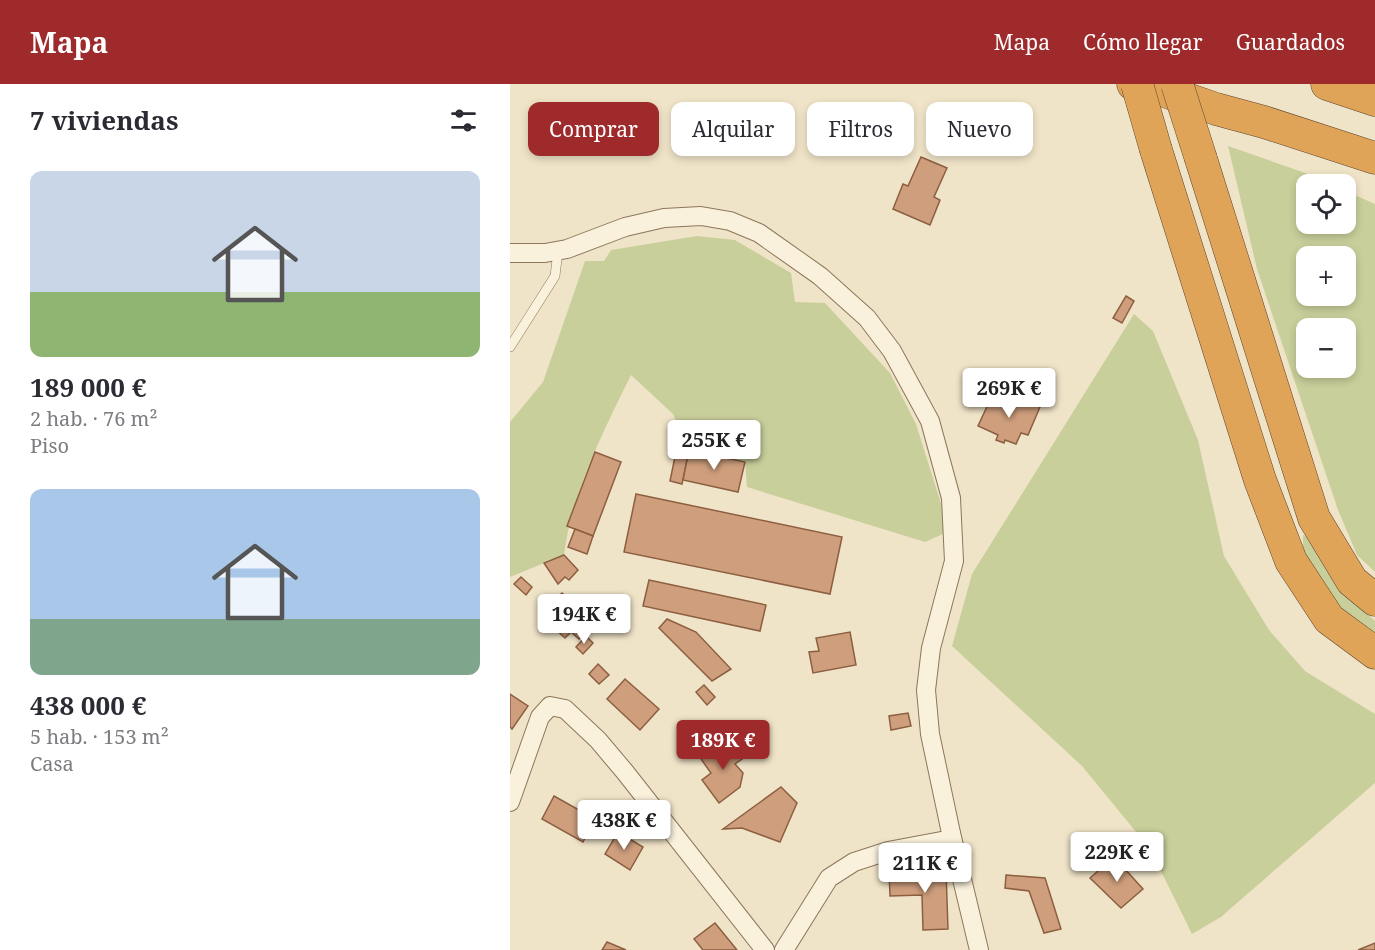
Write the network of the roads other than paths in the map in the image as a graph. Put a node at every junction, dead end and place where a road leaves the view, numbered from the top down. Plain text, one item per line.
1 (1135, 84) edge
2 (1177, 84) edge
3 (1326, 84) edge
4 (1375, 100) edge
5 (1216, 109) junction
6 (1375, 158) edge
7 (1375, 181) edge
8 (558, 251) junction
9 (510, 253) edge
10 (510, 347) edge
11 (1375, 600) edge
12 (1375, 653) edge
13 (510, 802) edge
14 (952, 839) junction
15 (765, 950) edge
16 (784, 950) edge
17 (979, 950) edge

1 - 5 highway
1 - 12 highway, bridge
2 - 11 highway, bridge
3 - 4 highway
5 - 6 highway
5 - 7 highway
8 - 9 street
8 - 10 lane
8 - 14 street
13 - 15 street
14 - 16 street
14 - 17 street

